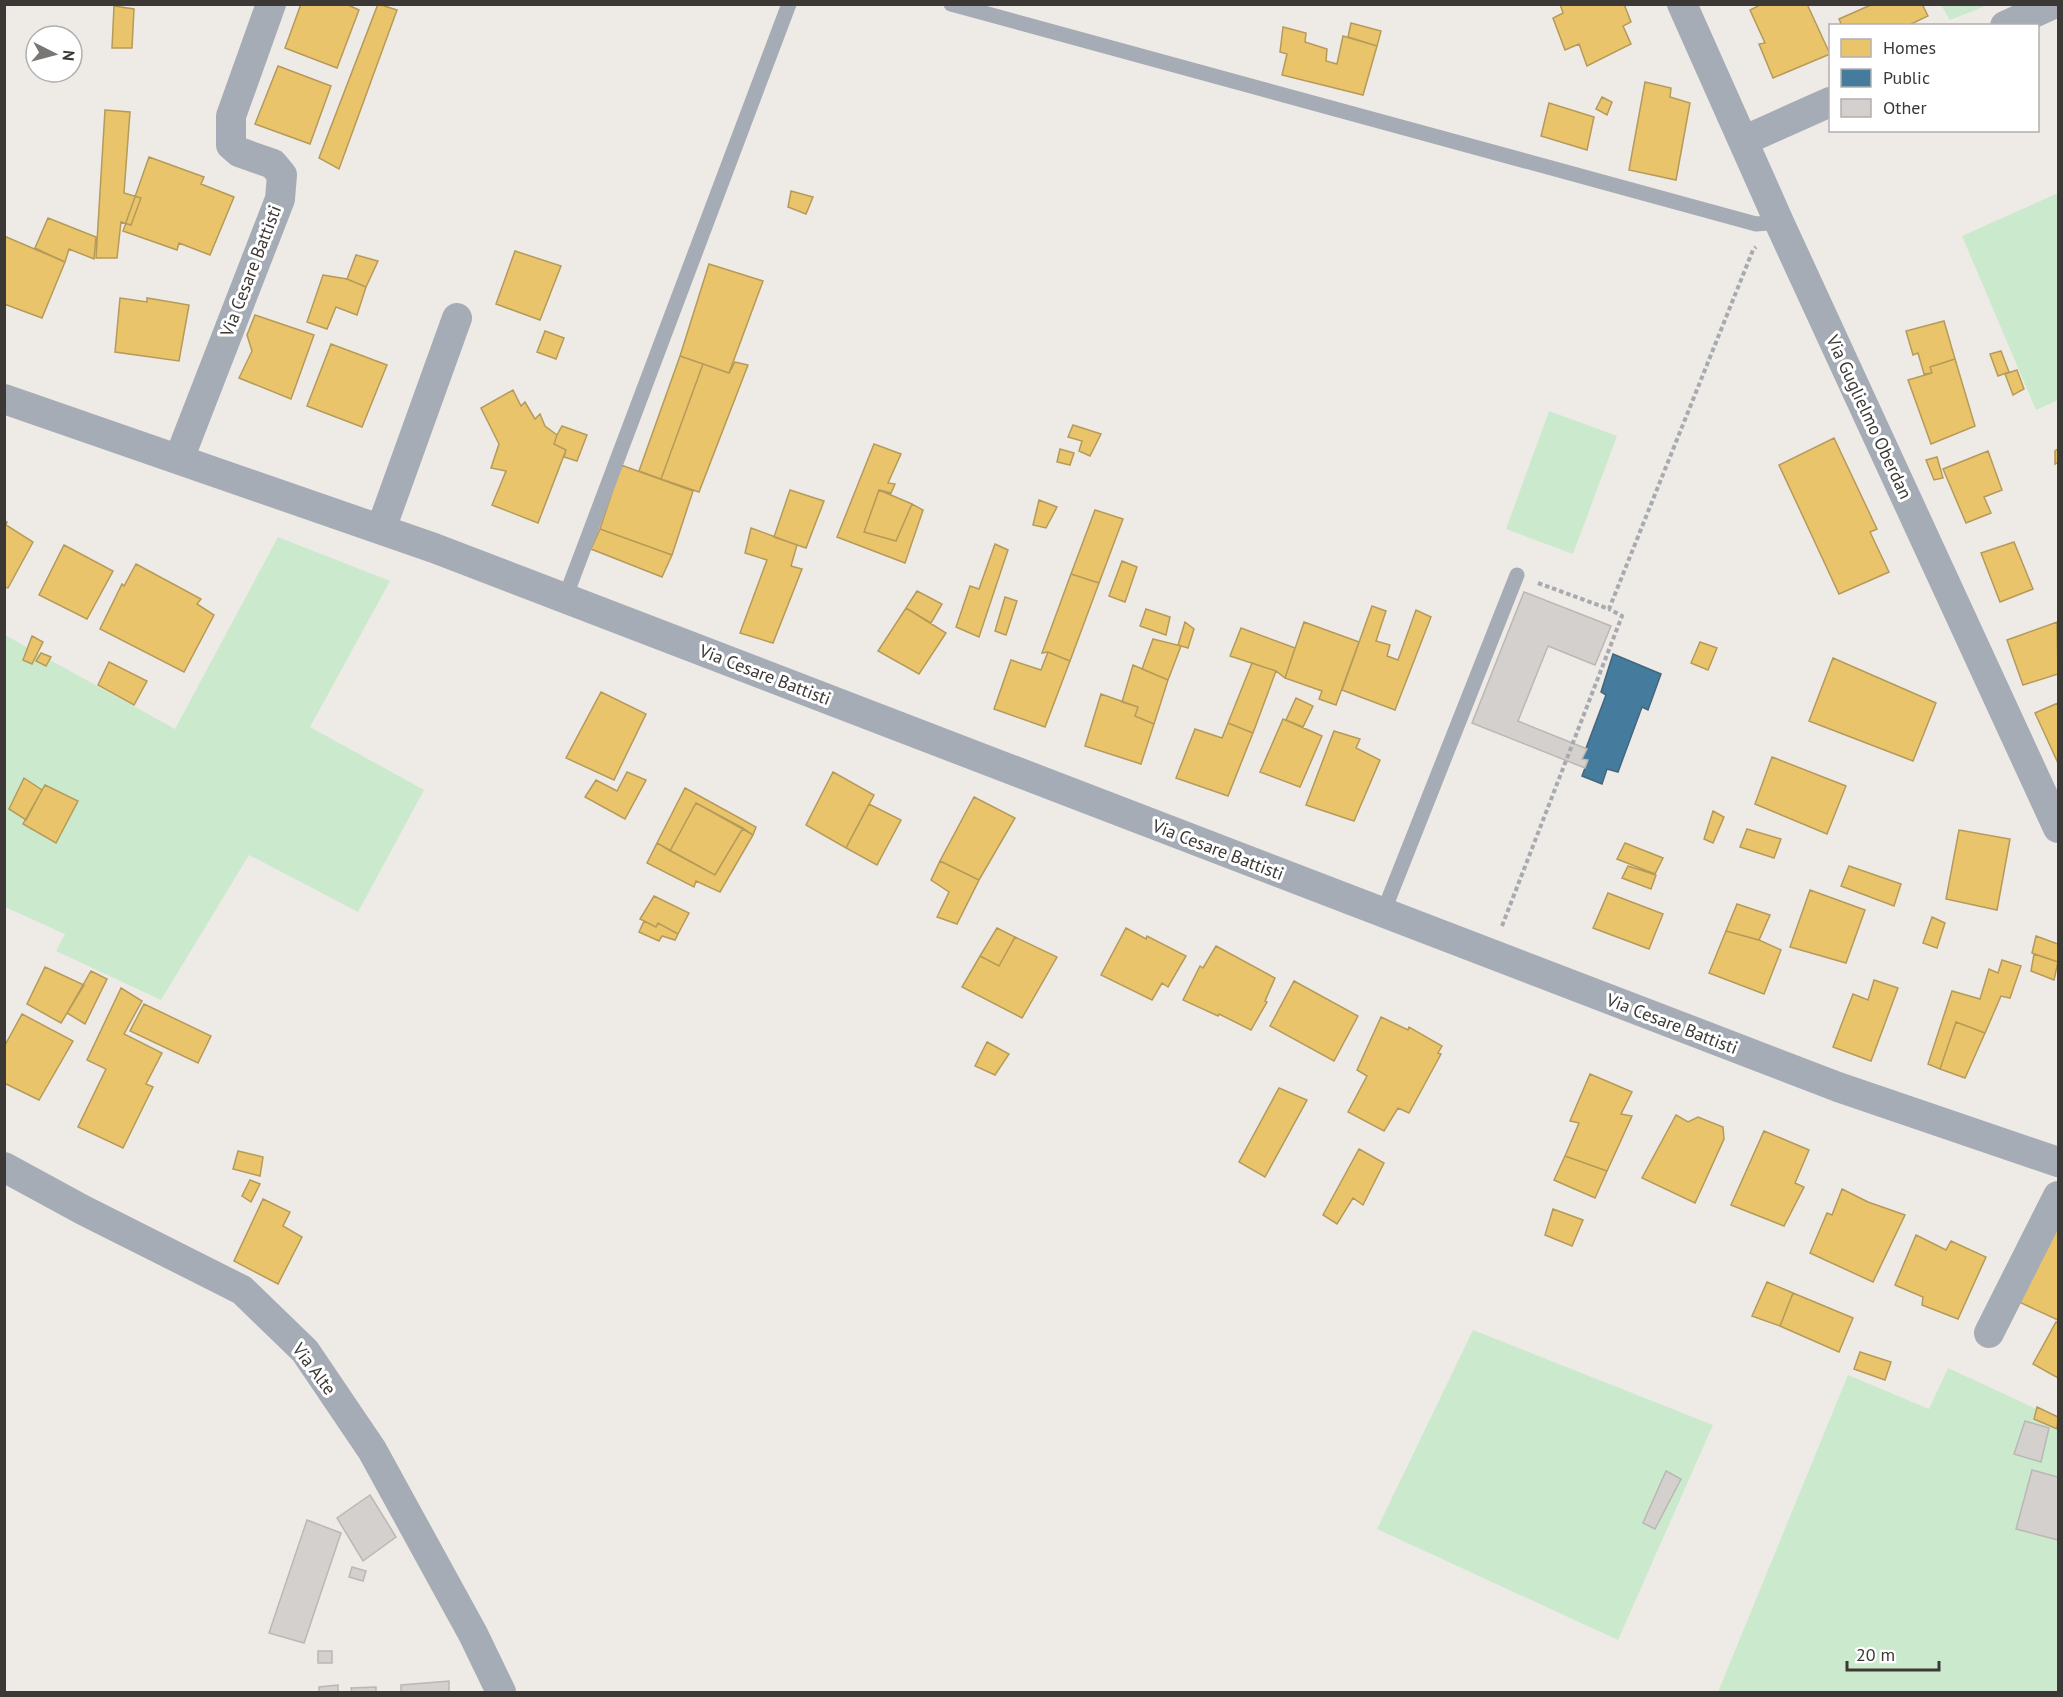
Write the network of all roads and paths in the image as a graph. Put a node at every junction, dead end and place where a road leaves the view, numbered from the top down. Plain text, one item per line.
1 (272, 4) edge
2 (789, 4) edge
3 (951, 4) edge
4 (1682, 4) edge
5 (2053, 4) edge
6 (2009, 24) edge
7 (1829, 102) edge
8 (1743, 141) junction
9 (1779, 222) junction
10 (457, 318) dead end
11 (4, 399) edge
12 (178, 459) junction
13 (381, 529) junction
14 (1517, 575) joint
15 (565, 598) junction
16 (1609, 609) junction
17 (2058, 828) edge
18 (1383, 913) junction
19 (1491, 954) junction
20 (2058, 1162) edge
21 (4, 1167) edge
22 (2058, 1196) edge
23 (1989, 1333) dead end
24 (501, 1692) edge

1 - 12 street, Via Cesare Battisti
2 - 15 lane
3 - 9 lane
4 - 8 street, Via Guglielmo Oberdan
5 - 6 street
7 - 8 street
8 - 9 street, Via Guglielmo Oberdan
9 - 16 path
9 - 17 street, Via Guglielmo Oberdan
10 - 13 street
11 - 12 street, Via Cesare Battisti
12 - 13 street, Via Cesare Battisti
13 - 15 street, Via Cesare Battisti
14 - 16 path
14 - 18 lane
15 - 18 street, Via Cesare Battisti
16 - 19 path
18 - 19 street, Via Cesare Battisti
19 - 20 street, Via Cesare Battisti
21 - 24 street, Via Alte
22 - 23 street

